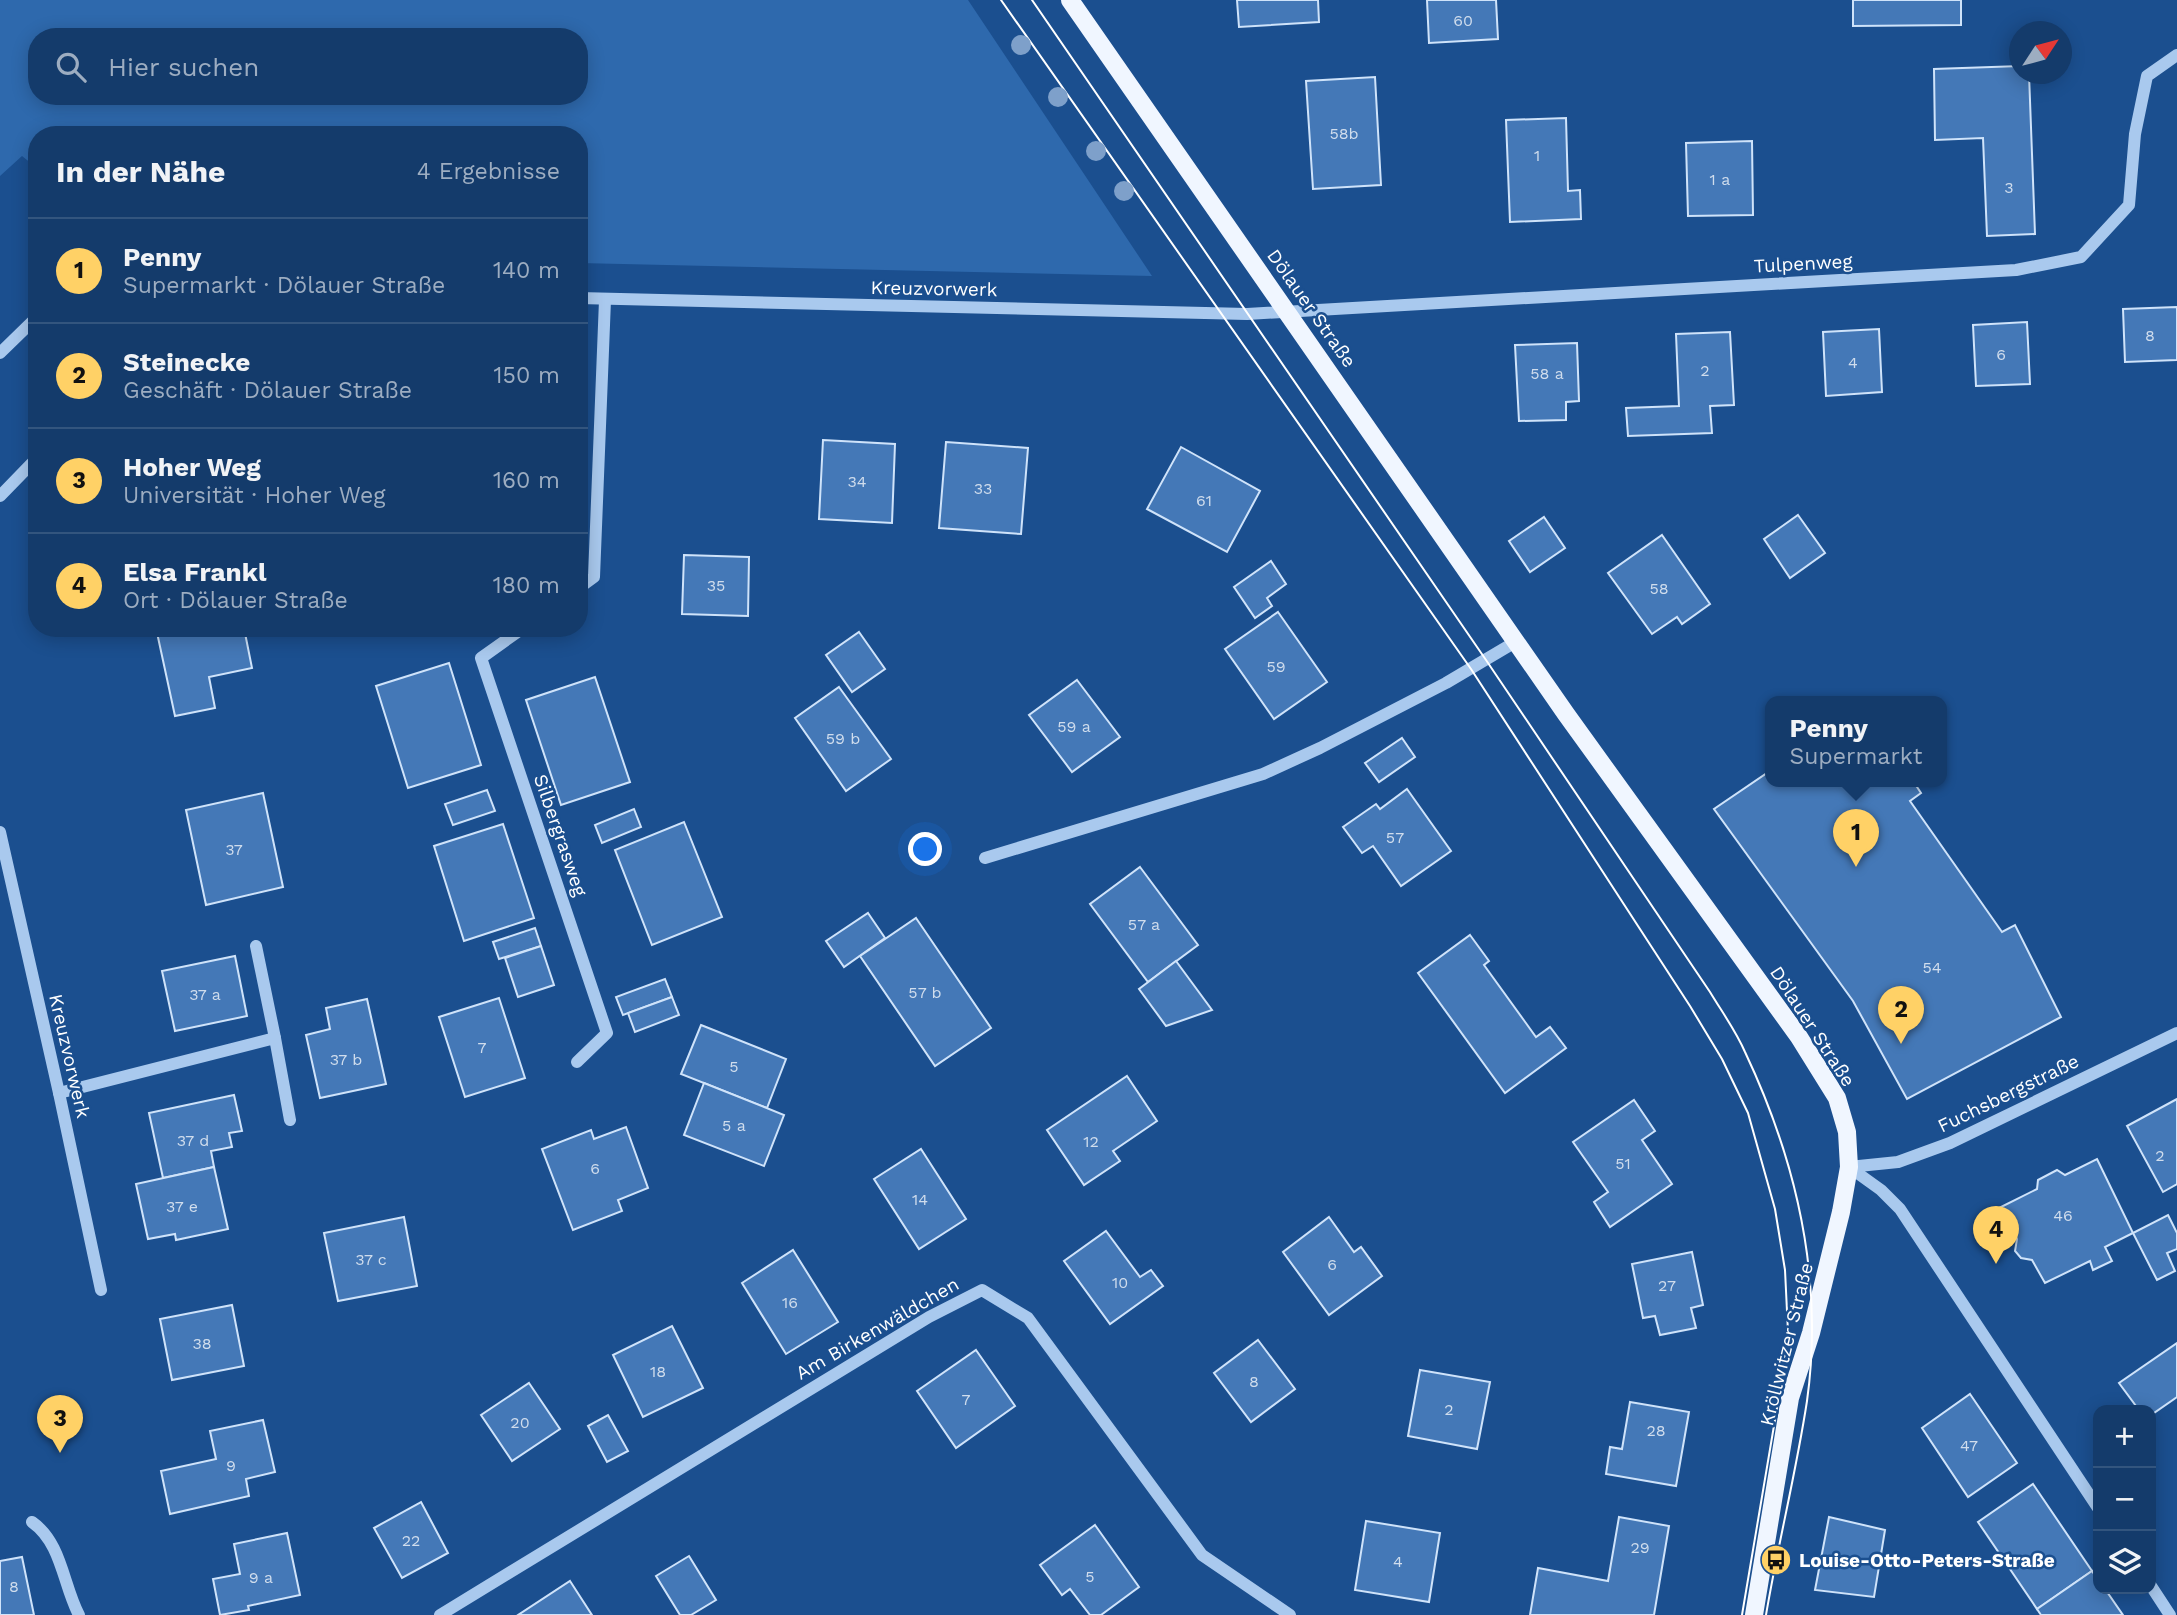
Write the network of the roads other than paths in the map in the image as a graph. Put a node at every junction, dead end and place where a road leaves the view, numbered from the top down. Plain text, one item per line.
1 (1070, 0) edge
2 (2177, 55) edge
3 (588, 299) edge
4 (605, 300) junction
5 (1288, 311) junction
6 (28, 326) edge
7 (0, 352) edge
8 (28, 467) edge
9 (0, 496) edge
10 (588, 581) edge
11 (510, 637) edge
12 (1517, 641) junction
13 (0, 832) edge
14 (985, 858) dead end
15 (256, 946) dead end
16 (2177, 1033) edge
17 (275, 1038) junction
18 (577, 1062) dead end
19 (59, 1093) junction
20 (290, 1120) dead end
21 (1849, 1167) junction
22 (100, 1290) dead end
23 (2093, 1500) edge
24 (32, 1522) dead end
25 (2156, 1594) edge
26 (79, 1615) edge
27 (440, 1615) edge
28 (1290, 1615) edge
29 (1754, 1615) edge
30 (2170, 1615) edge

1 - 5 main road, Dölauer Straße
2 - 5 street, Tulpenweg
3 - 4 street, Kreuzvorwerk
4 - 5 street, Kreuzvorwerk
4 - 10 street
5 - 12 main road, Dölauer Straße
6 - 7 street
8 - 9 street
11 - 18 street, Silbergrasweg
12 - 14 street
12 - 21 main road, Dölauer Straße
13 - 19 street, Kreuzvorwerk
15 - 17 street
16 - 21 street, Fuchsbergstraße
17 - 19 street
17 - 20 street
19 - 22 street, Kreuzvorwerk
21 - 23 street
21 - 29 main road, Kröllwitzer Straße
24 - 26 street
25 - 30 street
27 - 28 street, Am Birkenwäldchen

